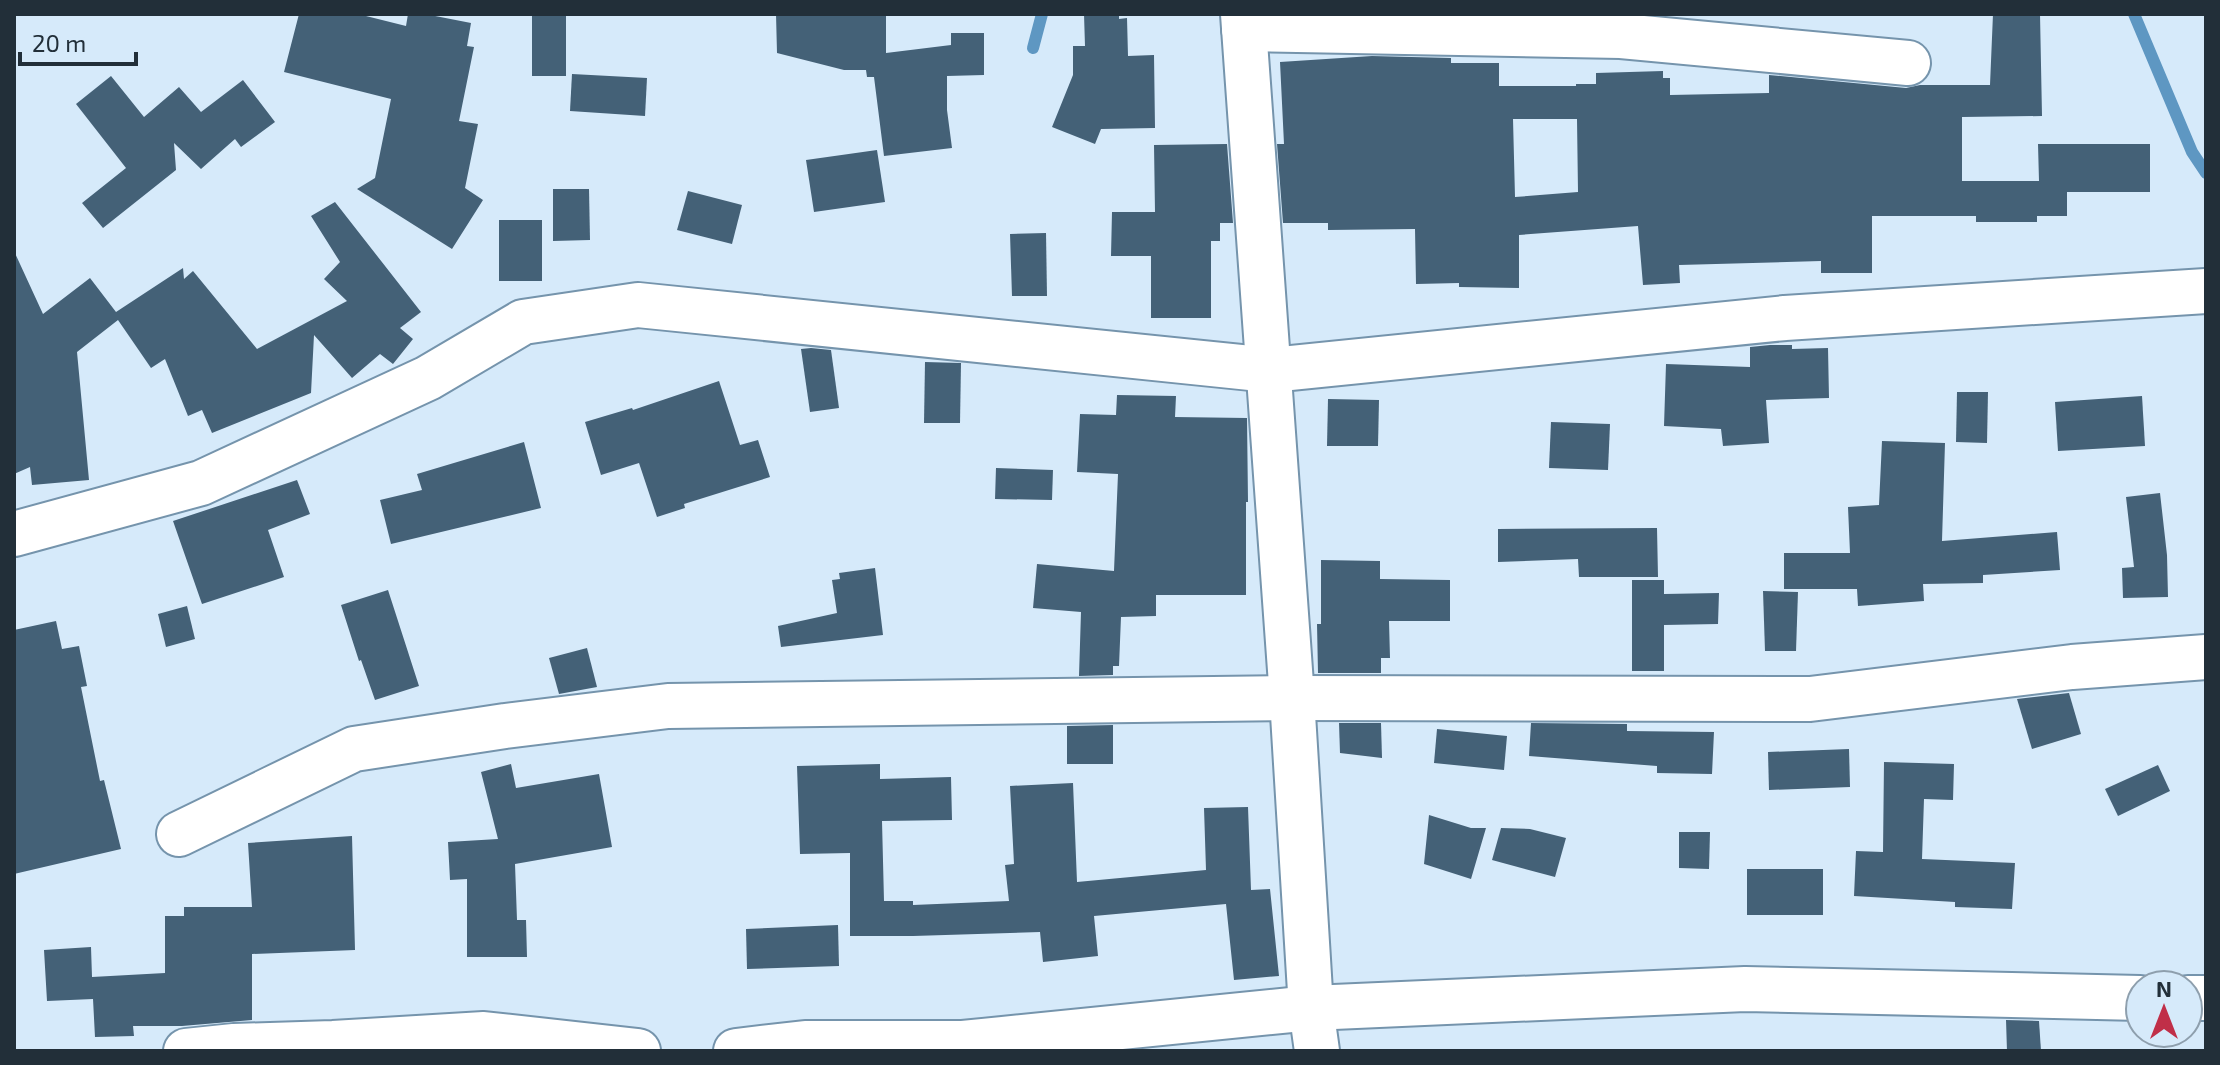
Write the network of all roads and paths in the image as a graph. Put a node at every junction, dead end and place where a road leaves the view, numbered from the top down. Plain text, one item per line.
1 (1243, 21) edge
2 (1908, 63) dead end
3 (2206, 291) edge
4 (1270, 370) junction
5 (14, 534) edge
6 (2206, 657) edge
7 (1292, 698) junction
8 (179, 834) dead end
9 (2124, 998) edge
10 (1311, 1008) junction
11 (186, 1051) edge
12 (638, 1051) edge
13 (736, 1051) edge
14 (1317, 1051) edge

1 - 2 street
1 - 4 street
3 - 4 street
4 - 5 street
4 - 7 street
6 - 7 street
7 - 8 street
7 - 10 street
9 - 10 street
10 - 13 street
10 - 14 street
11 - 12 street

